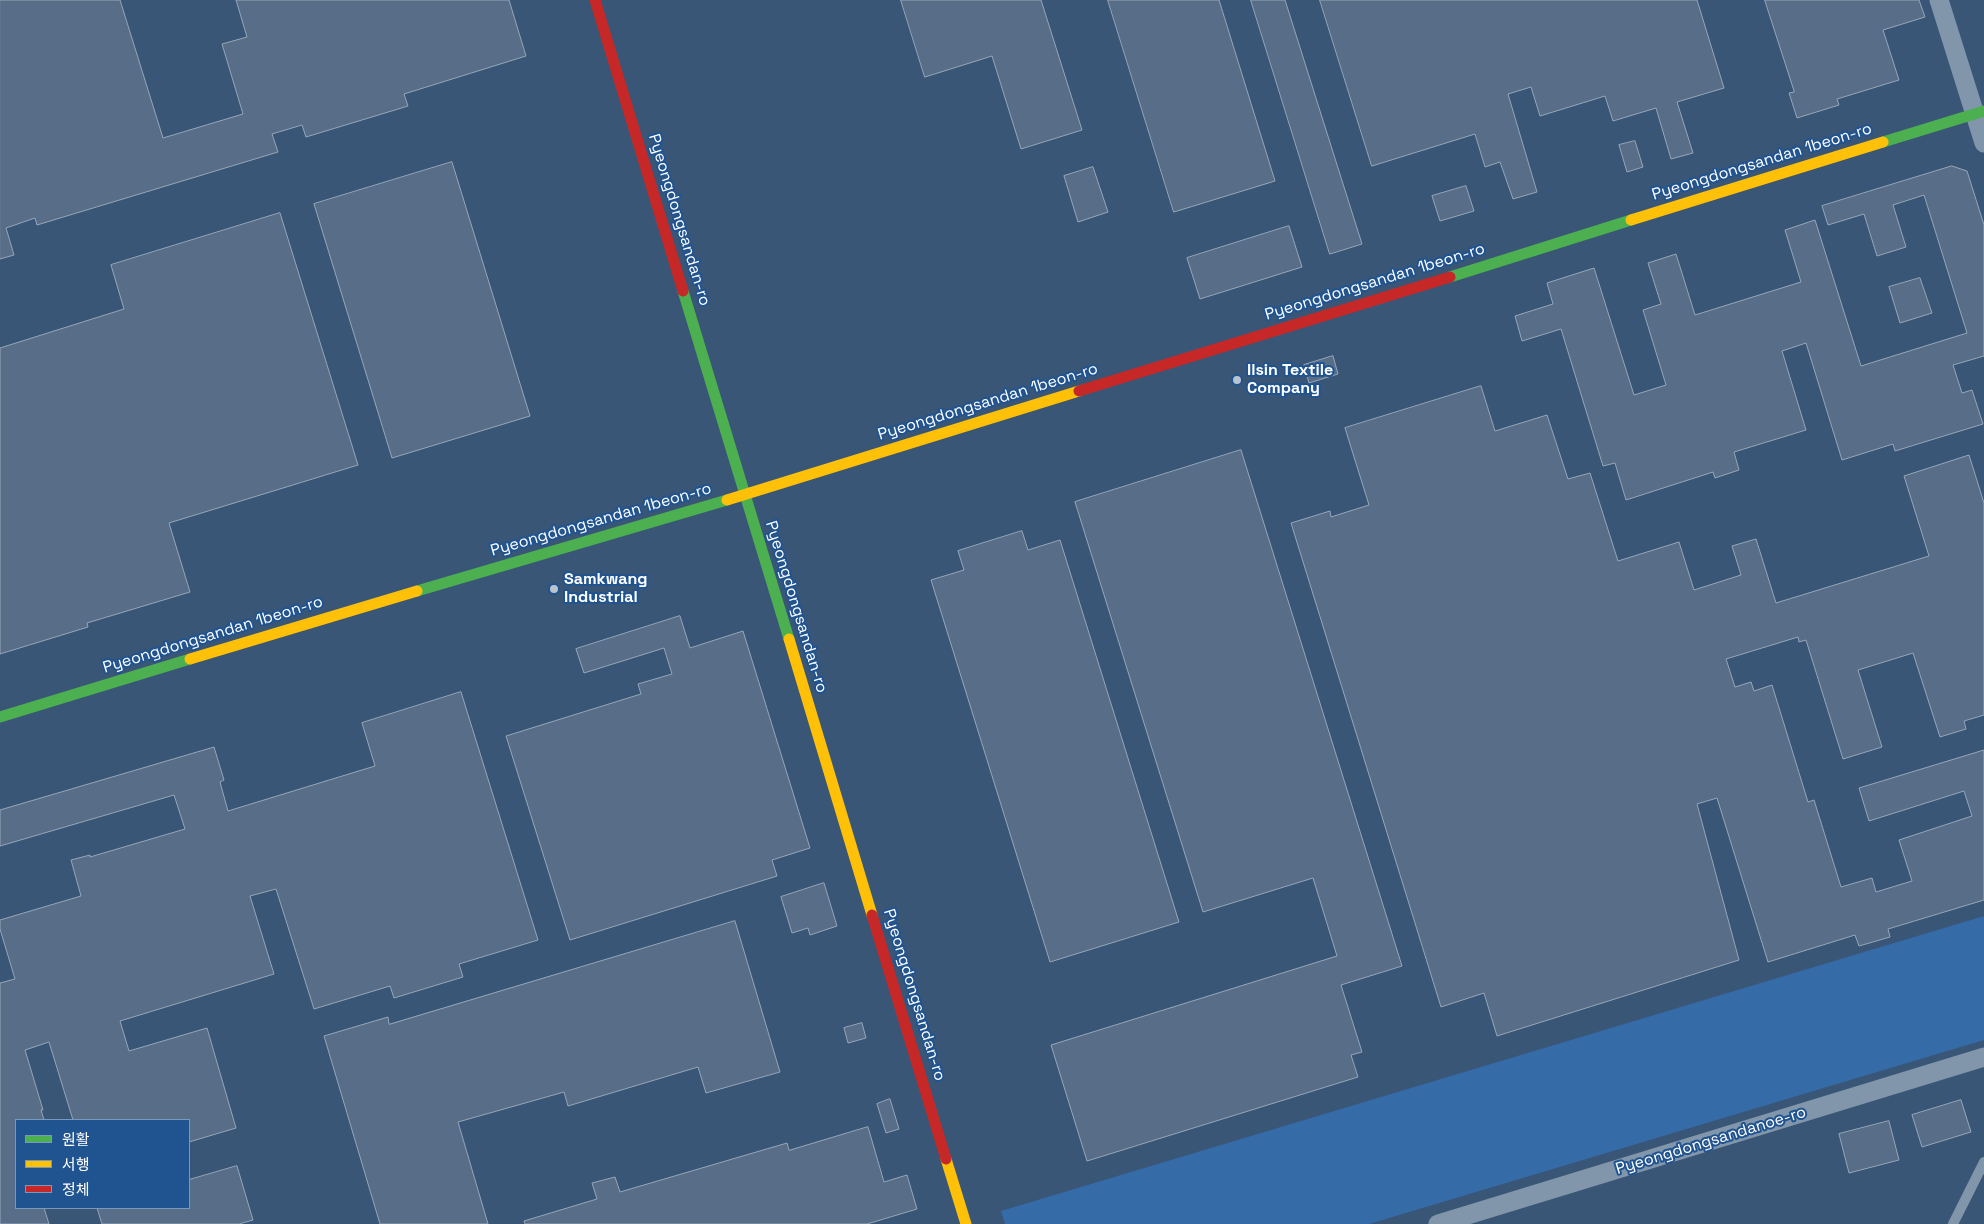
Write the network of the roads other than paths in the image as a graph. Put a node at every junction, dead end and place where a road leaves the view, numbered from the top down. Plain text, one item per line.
1 (596, 0) edge
2 (1939, 0) edge
3 (1979, 112) edge
4 (1984, 143) edge
5 (745, 495) junction
6 (0, 717) edge
7 (1984, 1057) edge
8 (1984, 1162) edge
9 (966, 1224) edge
10 (1438, 1224) edge
11 (1953, 1224) edge

1 - 5 street, Pyeongdongsandan-ro
2 - 3 street
3 - 4 street
3 - 5 street, Pyeongdongsandan 1beon-ro
5 - 6 street, Pyeongdongsandan 1beon-ro
5 - 9 street, Pyeongdongsandan-ro
7 - 10 street, Pyeongdongsandanoe-ro
8 - 11 lane

